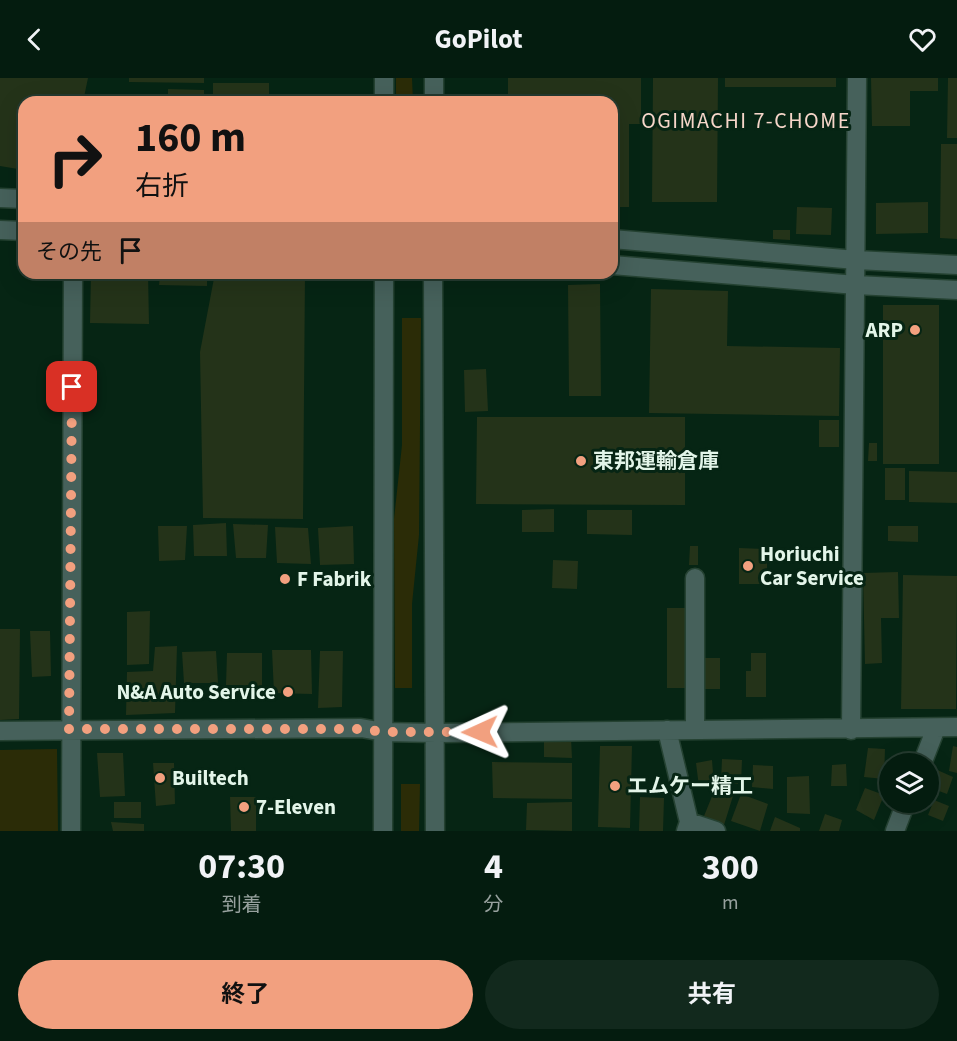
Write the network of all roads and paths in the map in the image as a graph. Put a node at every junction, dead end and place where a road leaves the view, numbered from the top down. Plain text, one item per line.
1 (384, 78) edge
2 (434, 78) edge
3 (857, 78) edge
4 (384, 96) edge
5 (434, 96) edge
6 (0, 198) edge
7 (18, 199) edge
8 (0, 230) edge
9 (18, 231) edge
10 (618, 239) edge
11 (856, 260) junction
12 (618, 265) edge
13 (957, 265) edge
14 (73, 279) edge
15 (384, 279) edge
16 (433, 279) edge
17 (856, 285) junction
18 (957, 290) edge
19 (695, 578) dead end
20 (957, 727) edge
21 (936, 728) junction
22 (69, 729) junction
23 (667, 730) junction
24 (695, 730) junction
25 (851, 730) junction
26 (0, 731) edge
27 (384, 732) junction
28 (436, 733) junction
29 (926, 753) edge
30 (902, 813) edge
31 (688, 827) edge
32 (70, 831) edge
33 (383, 831) edge
34 (435, 831) edge
35 (716, 831) edge
36 (895, 831) edge

1 - 4 street
2 - 5 street
3 - 11 street
6 - 7 street
8 - 9 street
10 - 11 street
11 - 13 street
11 - 17 street
12 - 17 street
14 - 22 street
15 - 27 street
16 - 28 street
17 - 18 street
17 - 25 street
19 - 24 street
20 - 21 street
21 - 25 street
21 - 29 street
22 - 26 street
22 - 27 street
22 - 32 street
23 - 24 street
23 - 28 street
23 - 31 street
24 - 25 street
27 - 28 street
27 - 33 street
28 - 34 street
30 - 36 street
31 - 35 street

